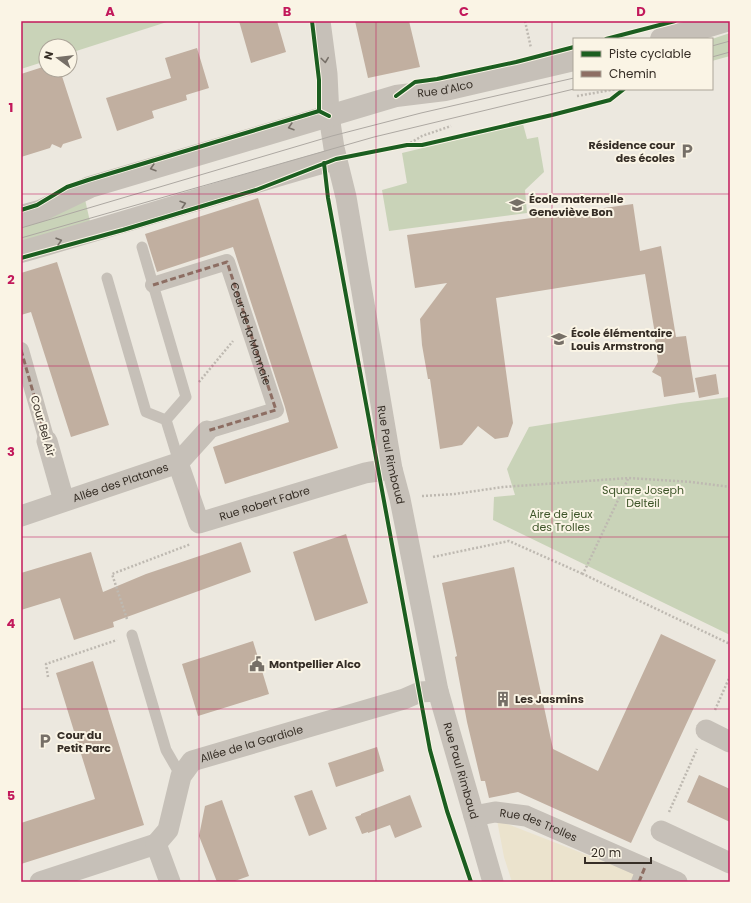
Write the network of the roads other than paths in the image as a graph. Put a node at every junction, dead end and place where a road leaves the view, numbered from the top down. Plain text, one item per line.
1 (320, 21) edge
2 (726, 21) edge
3 (665, 38) edge
4 (573, 60) edge
5 (329, 116) junction
6 (336, 159) junction
7 (21, 216) edge
8 (142, 248) dead end
9 (21, 252) edge
10 (107, 278) dead end
11 (153, 285) junction
12 (21, 350) edge
13 (166, 420) junction
14 (207, 431) joint
15 (47, 441) joint
16 (179, 462) junction
17 (392, 469) junction
18 (64, 501) junction
19 (21, 516) edge
20 (132, 635) road end
21 (438, 691) junction
22 (706, 730) road end
23 (730, 742) edge
24 (181, 776) junction
25 (474, 816) junction
26 (661, 831) road end
27 (156, 844) junction
28 (730, 863) edge
29 (642, 875) edge
30 (40, 882) edge
31 (170, 882) edge
32 (493, 882) edge
33 (677, 882) edge

1 -> 5 street, Rue Paul Rimbaud
2 - 3 street
4 - 5 street, Rue d'Alco
5 - 6 street, Rue Paul Rimbaud
5 -> 7 street, Rue d'Alco
9 -> 6 street
6 - 17 street, Rue Paul Rimbaud
8 - 11 lane
10 - 13 lane
11 - 13 lane
11 - 14 street, Cour de la Monnaie
12 - 15 street, Cour Bel Air
13 - 16 lane
14 - 16 street, Allée des Platanes
15 - 18 street, Cour Bel Air
16 - 17 street, Rue Robert Fabre
16 - 18 street, Allée des Platanes
17 - 21 street, Rue Paul Rimbaud
18 - 19 street, Allée des Platanes
20 - 24 lane
21 - 24 street, Allée de la Gardiole
21 - 25 street, Rue Paul Rimbaud
22 - 23 street
24 - 27 street, Allée de la Gardiole
25 - 29 street, Rue des Trolles
25 - 32 street, Rue Paul Rimbaud
26 - 28 street
27 - 30 street
27 - 31 street
29 - 33 street, Rue des Trolles

